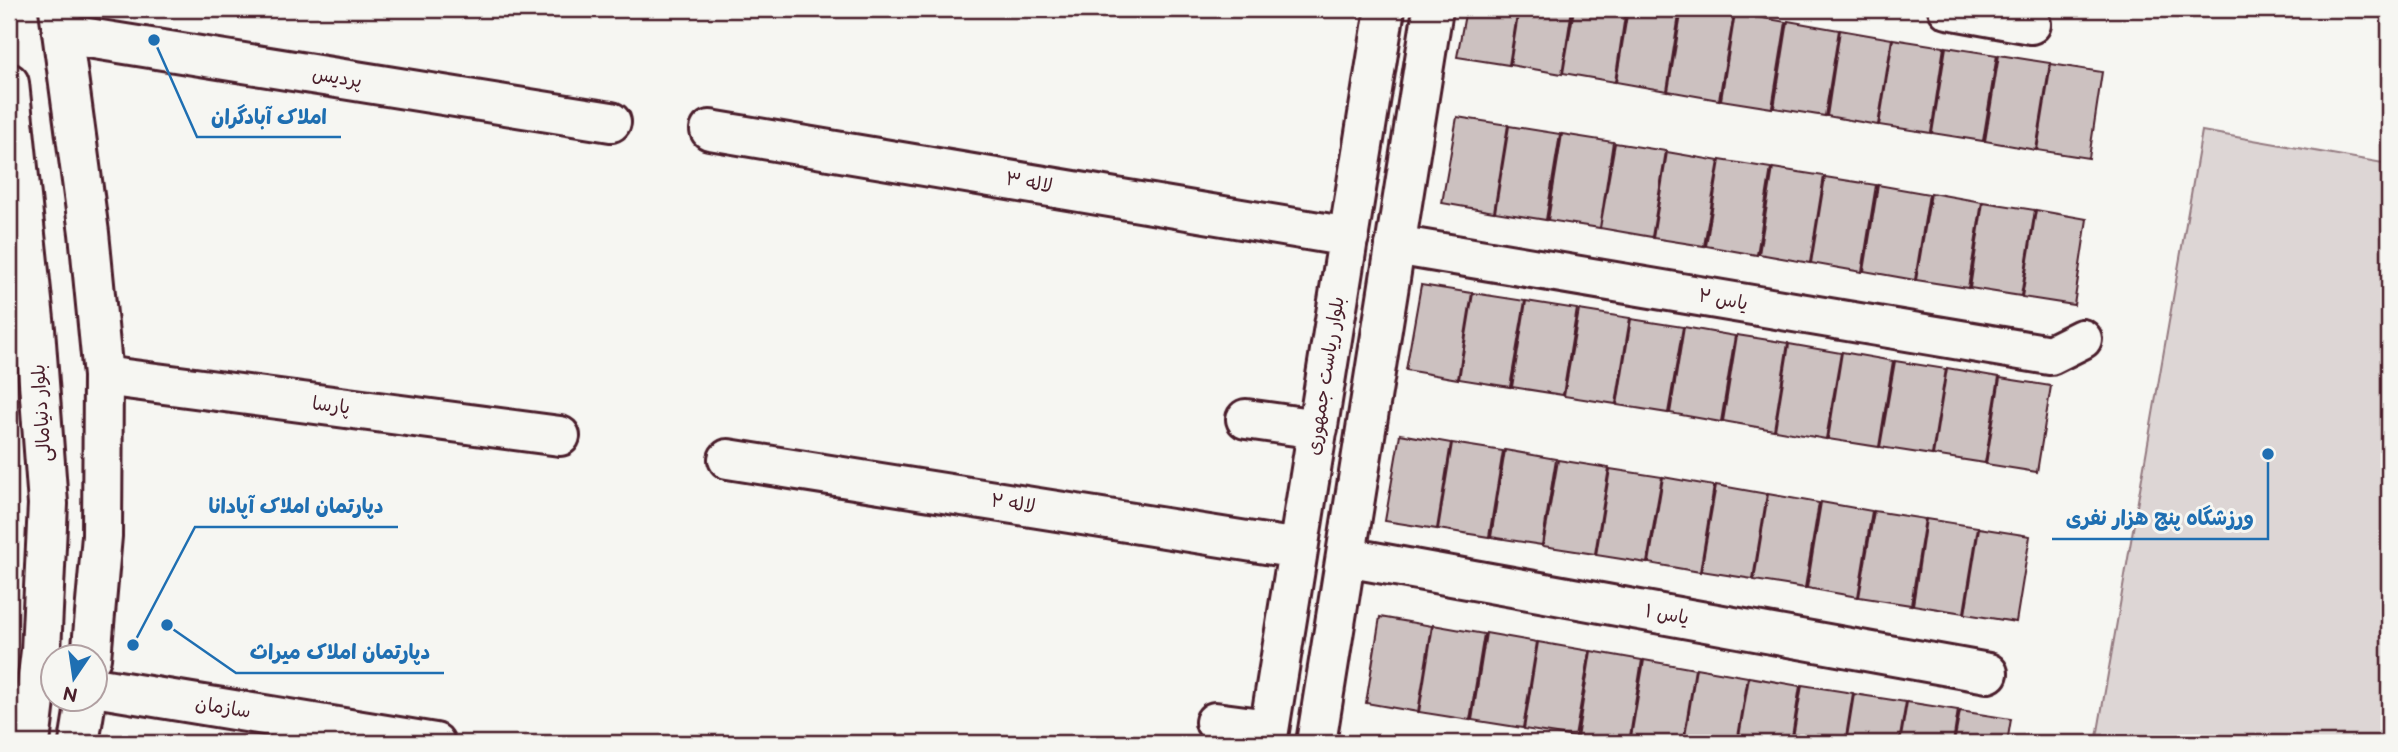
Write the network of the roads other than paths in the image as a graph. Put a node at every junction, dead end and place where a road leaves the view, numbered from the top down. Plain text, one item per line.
1 (1385, 9) edge
2 (1433, 9) edge
3 (1948, 9) edge
4 (61, 22) edge
5 (2031, 24) dead end
6 (9, 83) edge
7 (611, 122) dead end
8 (710, 130) dead end
9 (1349, 237) junction
10 (1395, 245) junction
11 (2066, 347) dead end
12 (103, 376) junction
13 (1246, 419) dead end
14 (1318, 429) junction
15 (560, 436) dead end
16 (728, 459) dead end
17 (1298, 549) junction
18 (1346, 556) junction
19 (92, 644) edge
20 (1988, 673) dead end
21 (108, 689) edge
22 (84, 714) edge
23 (1215, 722) dead end
24 (1268, 736) edge
25 (1320, 739) edge
26 (30, 743) edge
27 (79, 743) edge
28 (435, 743) edge

1 - 9 street, بلوار ریاست جمهوری
2 - 10 street
3 - 5 street
4 - 7 street, پردیس
4 - 12 street
6 - 26 street, بلوار دنیامالی
8 - 9 street, لاله ۳
9 - 14 street, بلوار ریاست جمهوری
10 - 11 street, یاس ۲
10 - 18 street
12 - 15 street, پارسا
12 - 19 street
13 - 14 street
14 - 17 street, بلوار ریاست جمهوری
16 - 17 street, لاله ۲
17 - 24 street, بلوار ریاست جمهوری
18 - 20 street, یاس ۱
18 - 25 street
21 - 28 street, سازمان
22 - 27 street
23 - 24 street

